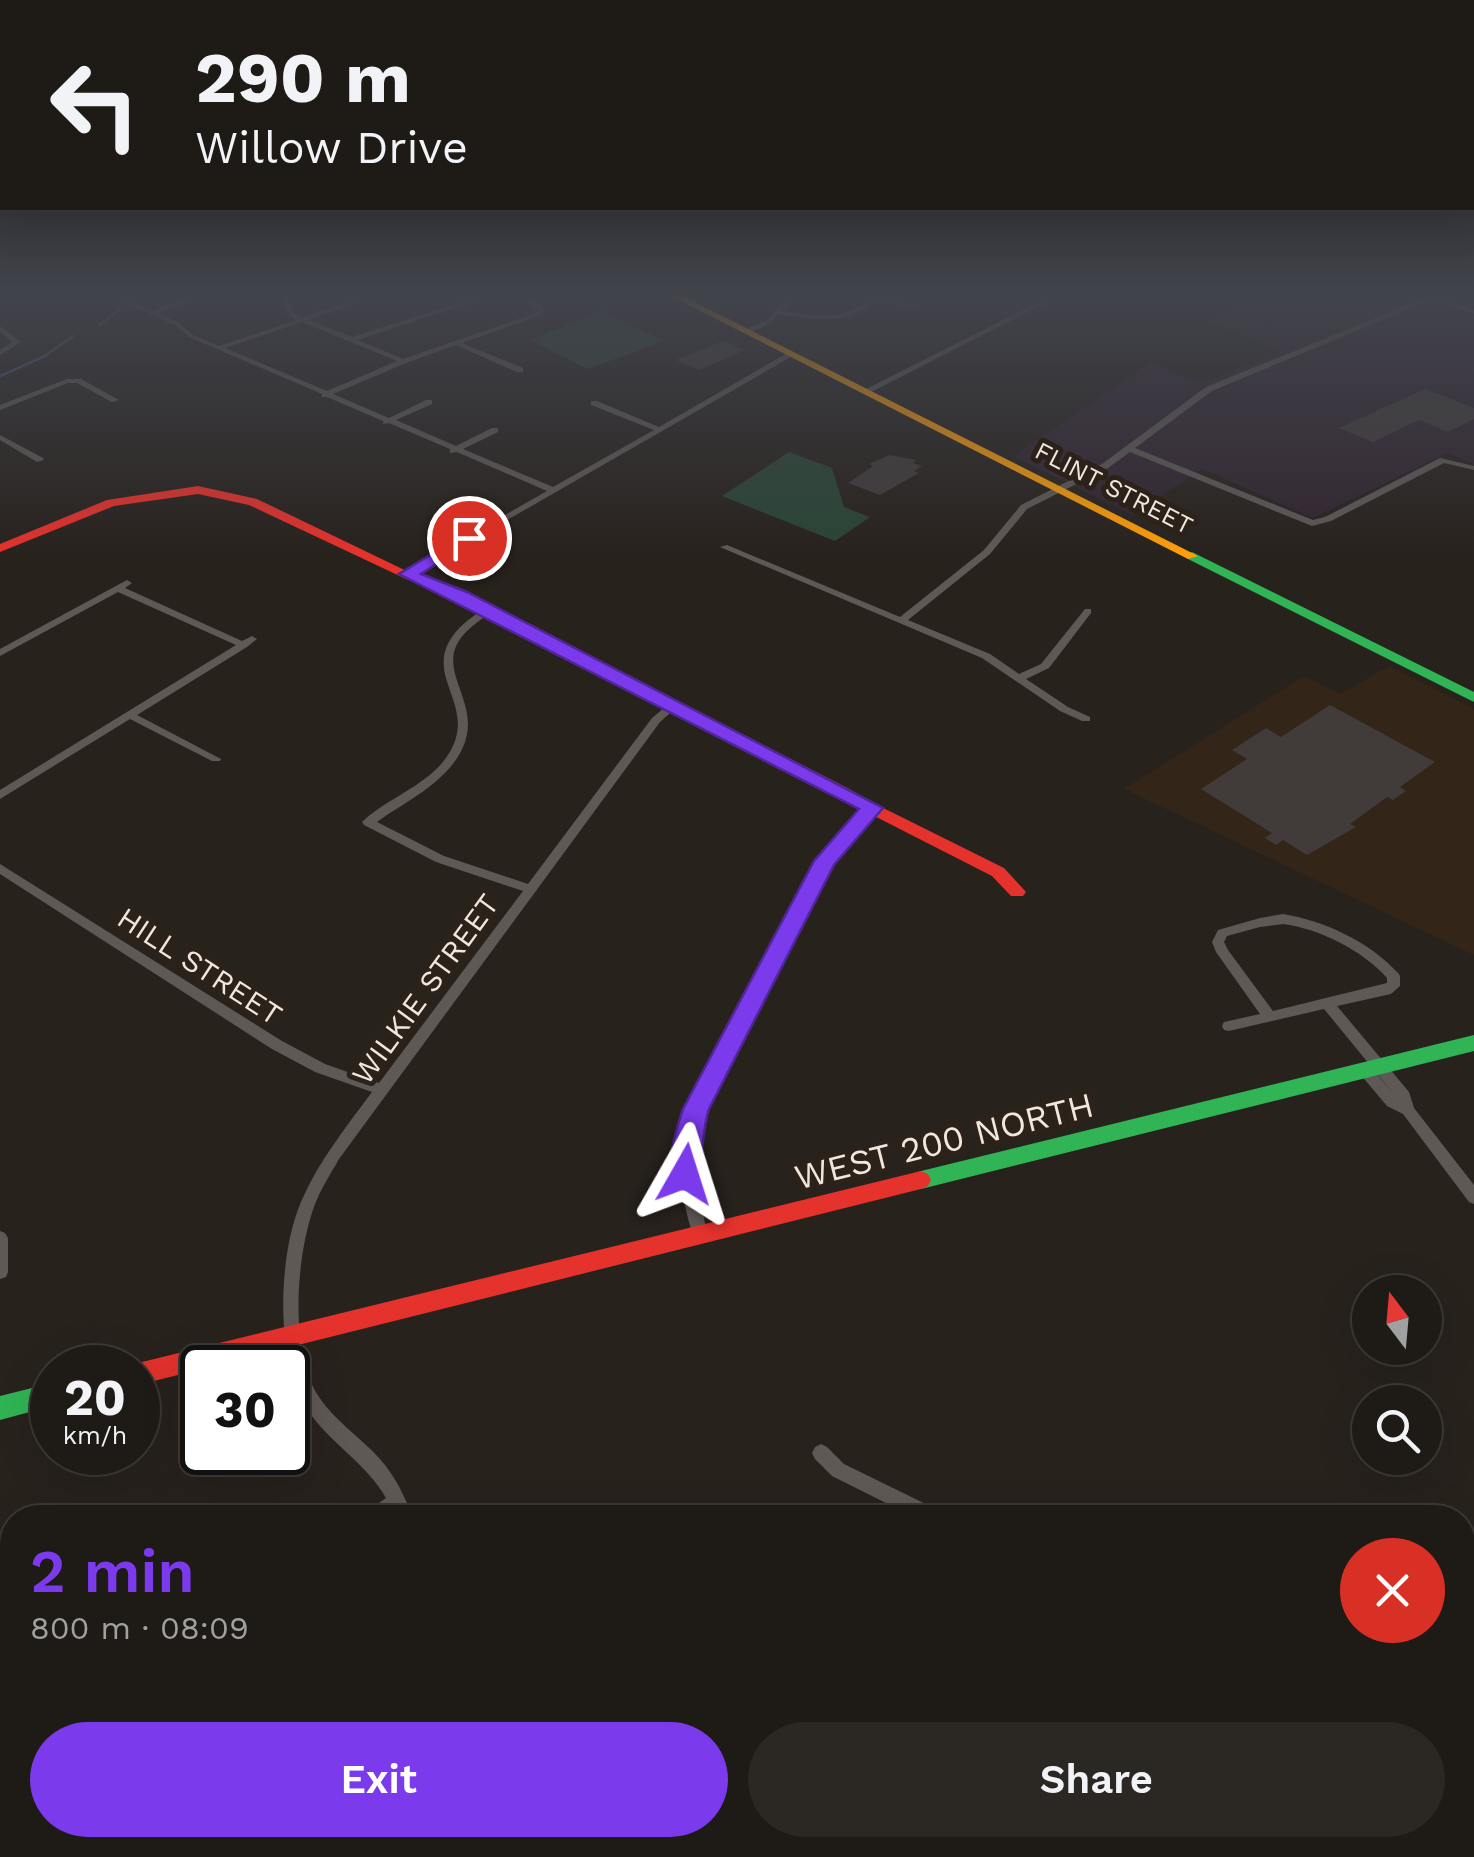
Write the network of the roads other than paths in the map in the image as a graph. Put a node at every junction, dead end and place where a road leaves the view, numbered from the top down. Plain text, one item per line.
1 (60, 384) edge
2 (83, 384) edge
3 (299, 384) edge
4 (351, 384) edge
5 (737, 384) edge
6 (851, 384) edge
7 (881, 384) edge
8 (1222, 384) edge
9 (866, 391) junction
10 (324, 395) junction
11 (116, 400) dead end
12 (429, 402) dead end
13 (594, 403) dead end
14 (0, 408) edge
15 (386, 422) junction
16 (656, 428) junction
17 (495, 430) dead end
18 (0, 437) edge
19 (1128, 448) junction
20 (454, 451) junction
21 (40, 460) dead end
22 (1474, 468) edge
23 (1058, 488) junction
24 (552, 490) junction
25 (724, 547) dead end
26 (0, 548) edge
27 (408, 574) junction
28 (488, 610) junction
29 (1088, 611) dead end
30 (902, 621) junction
31 (0, 653) edge
32 (1021, 677) junction
33 (1474, 698) edge
34 (674, 706) junction
35 (130, 715) junction
36 (1086, 719) dead end
37 (216, 758) dead end
38 (0, 795) edge
39 (873, 808) junction
40 (0, 868) edge
41 (530, 889) junction
42 (1017, 892) dead end
43 (1328, 1004) junction
44 (1270, 1017) junction
45 (1229, 1026) dead end
46 (1474, 1043) edge
47 (1373, 1068) junction
48 (382, 1090) junction
49 (1474, 1198) edge
50 (700, 1234) junction
51 (0, 1238) edge
52 (0, 1272) edge
53 (294, 1335) junction
54 (160, 1368) edge
55 (30, 1400) edge
56 (0, 1408) edge
57 (820, 1452) dead end
58 (399, 1505) edge
59 (909, 1505) edge

1 - 14 street
2 - 11 street
3 - 10 street
4 - 10 street
5 - 16 street
6 - 9 street, FLINT STREET
7 - 9 street
8 - 19 street
9 - 23 street, FLINT STREET
10 - 15 street
12 - 15 street
13 - 16 street
15 - 20 street
16 - 24 street
17 - 20 street
18 - 21 street
19 - 22 street
19 - 23 street
20 - 24 street
23 - 30 street
23 - 33 street, FLINT STREET
24 - 27 street
25 - 30 street
26 - 27 street
27 - 28 street
28 - 34 street
28 - 41 street
29 - 32 street
30 - 32 street
31 - 35 street
32 - 36 street
34 - 39 street
34 - 41 street, WILKIE STREET
35 - 37 street
35 - 38 street
39 - 42 street
39 - 50 street
40 - 48 street, HILL STREET
41 - 48 street, WILKIE STREET
43 - 44 street
43 - 44 street
43 - 47 street
44 - 45 street
46 - 47 street, WEST 200 NORTH
47 - 49 street
47 - 50 street, WEST 200 NORTH
48 - 53 street, WILKIE STREET
50 - 53 street, WEST 200 NORTH
51 - 52 street
53 - 54 street, WEST 200 NORTH
53 - 58 street, WILKIE STREET
55 - 56 street
57 - 59 street

